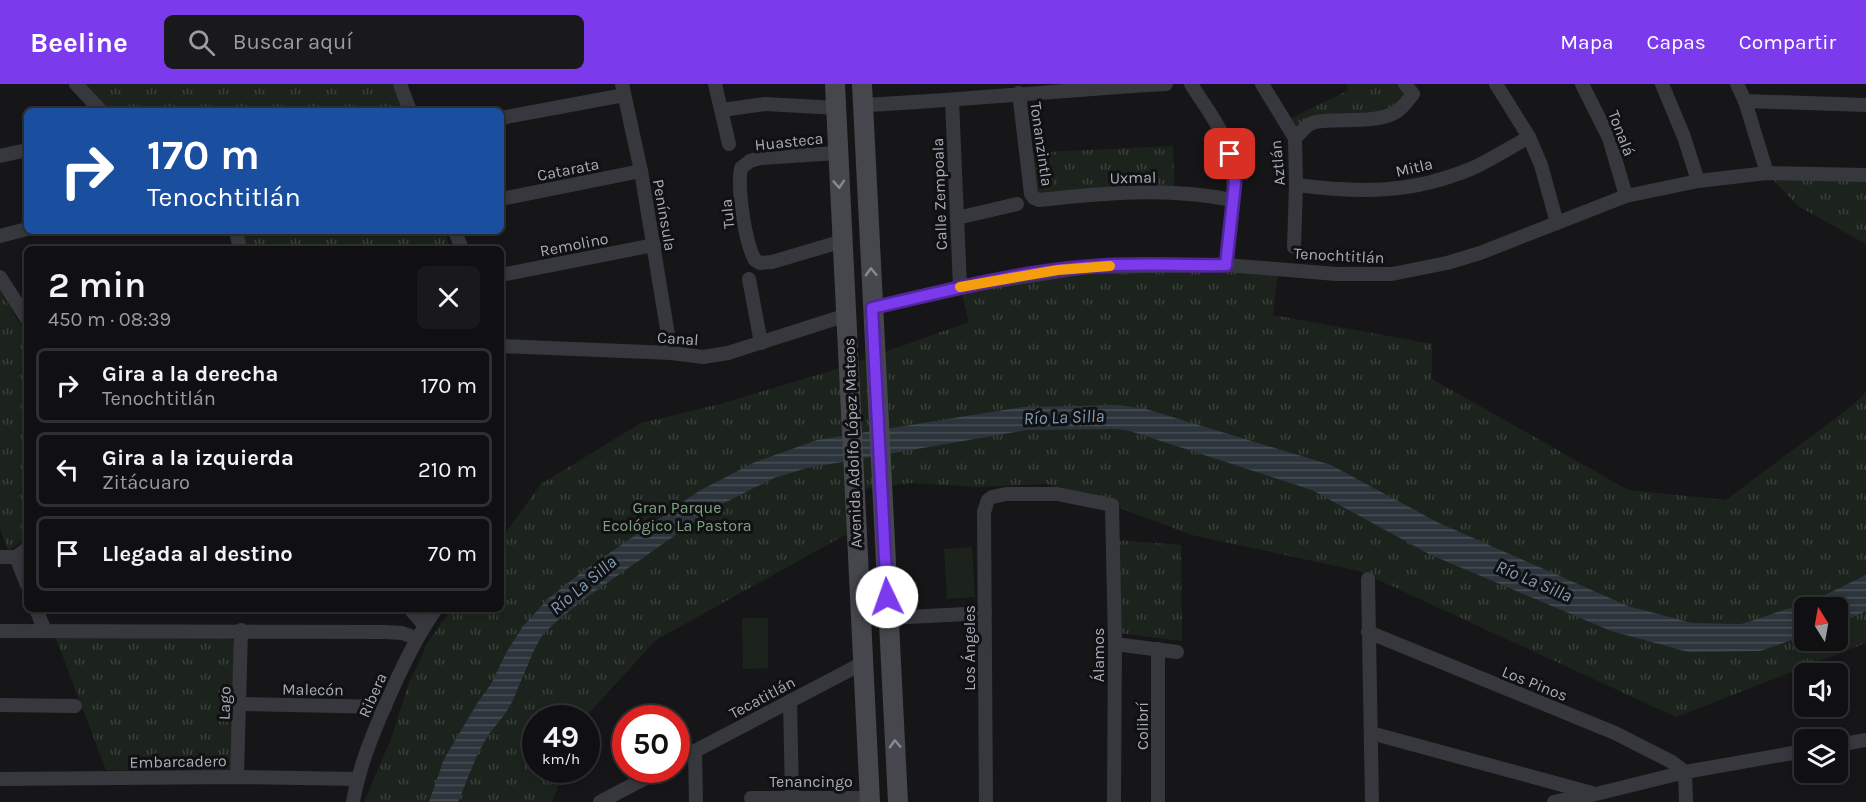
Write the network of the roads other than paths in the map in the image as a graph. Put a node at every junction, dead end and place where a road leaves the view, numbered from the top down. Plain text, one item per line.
1 (76, 84) edge
2 (400, 84) edge
3 (715, 84) edge
4 (835, 84) edge
5 (862, 84) edge
6 (1166, 84) edge
7 (1191, 84) edge
8 (1262, 84) edge
9 (1496, 84) edge
10 (1582, 84) edge
11 (1662, 84) edge
12 (1737, 84) edge
13 (1057, 87) edge
14 (1409, 89) edge
15 (623, 90) edge
16 (1019, 93) junction
17 (952, 100) junction
18 (1745, 101) junction
19 (864, 105) junction
20 (1866, 105) edge
21 (98, 108) edge
22 (409, 108) edge
23 (836, 108) junction
24 (722, 110) junction
25 (504, 117) edge
26 (1529, 137) junction
27 (1295, 138) junction
28 (729, 144) dead end
29 (24, 151) edge
30 (837, 153) junction
31 (0, 156) edge
32 (744, 164) joint
33 (641, 171) junction
34 (1767, 173) junction
35 (1866, 174) edge
36 (1698, 181) junction
37 (1296, 184) junction
38 (1626, 196) junction
39 (504, 198) edge
40 (1034, 198) joint
41 (1232, 200) junction
42 (1017, 204) dead end
43 (957, 218) junction
44 (1557, 223) junction
45 (24, 230) edge
46 (0, 236) edge
47 (843, 241) junction
48 (654, 245) junction
49 (1294, 246) dead end
50 (1226, 265) junction
51 (504, 274) edge
52 (0, 277) edge
53 (750, 279) dead end
54 (960, 287) junction
55 (872, 308) junction
56 (24, 312) edge
57 (847, 324) junction
58 (760, 342) junction
59 (504, 346) edge
60 (671, 353) junction
61 (992, 496) joint
62 (23, 554) edge
63 (0, 557) edge
64 (1368, 579) dead end
65 (37, 612) edge
66 (413, 612) edge
67 (434, 612) edge
68 (985, 613) junction
69 (888, 618) junction
70 (424, 625) junction
71 (241, 630) junction
72 (0, 631) edge
73 (45, 631) junction
74 (1368, 632) junction
75 (416, 638) junction
76 (1115, 644) junction
77 (1158, 650) junction
78 (1177, 652) dead end
79 (863, 663) junction
80 (790, 701) junction
81 (241, 704) junction
82 (0, 705) edge
83 (75, 706) dead end
84 (384, 707) junction
85 (1371, 733) junction
86 (1866, 740) edge
87 (1848, 743) edge
88 (695, 751) junction
89 (1794, 753) edge
90 (690, 754) edge
91 (1685, 772) junction
92 (237, 777) junction
93 (0, 779) edge
94 (357, 779) junction
95 (636, 783) edge
96 (1596, 794) junction
97 (792, 797) junction
98 (751, 798) dead end
99 (870, 800) edge
100 (352, 802) edge
101 (600, 802) edge
102 (696, 802) edge
103 (898, 802) edge
104 (986, 802) edge
105 (1115, 802) edge
106 (1158, 802) edge
107 (1372, 802) edge
108 (1554, 802) edge
109 (1686, 802) edge

1 - 21 street
2 - 22 street
3 - 24 street
4 - 23 main road, Avenida Adolfo López Mateos
5 - 19 main road, Avenida Adolfo López Mateos
6 - 13 street
7 - 41 street
8 - 27 street, Aztlán
9 - 26 street
10 - 38 street, Tonalá
11 - 36 street
12 - 18 street
13 - 16 street
14 - 27 street
15 - 25 street
15 - 33 street, Península
16 - 17 street
16 - 40 street, Tonanzintla
17 - 19 street
17 - 43 street, Calle Zempoala
18 - 20 street
18 - 34 street
55 -> 19 main road, Avenida Adolfo López Mateos
23 - 24 street
23 - 30 main road, Avenida Adolfo López Mateos
24 - 28 street
26 - 37 street, Mitla
26 - 44 street
27 - 37 street, Aztlán
29 - 31 street
30 - 32 street, Huasteca
30 -> 47 main road, Avenida Adolfo López Mateos
32 - 47 street, Tula
33 - 39 street, Catarata
33 - 48 street, Península
34 - 35 street, Tenochtitlán
34 - 36 street, Tenochtitlán
36 - 38 street, Tenochtitlán
37 - 49 street, Aztlán
38 - 44 street, Tenochtitlán
40 - 41 street, Uxmal
41 - 50 street
42 - 43 street
43 - 54 street, Calle Zempoala
44 - 50 street, Tenochtitlán
45 - 46 street
47 - 57 main road, Avenida Adolfo López Mateos
48 - 51 street, Remolino
48 - 60 street, Península
50 - 54 street, Tenochtitlán
52 - 56 street
53 - 58 street
54 - 55 street, Tenochtitlán
55 - 69 main road, Avenida Adolfo López Mateos
57 - 58 street, Canal
57 - 79 main road, Avenida Adolfo López Mateos
58 - 60 street, Canal
59 - 60 street, Canal
61 - 68 street, Los Ángeles
61 - 76 street, Álamos
62 - 63 street
64 - 74 street
65 - 73 street
66 - 70 street
67 - 70 street, Ribera
68 - 69 street
68 - 104 street, Los Ángeles
103 -> 69 main road, Avenida Adolfo López Mateos
70 - 75 street, Ribera
71 - 73 street
71 - 75 street
71 - 81 street, Lago
72 - 73 street
74 - 85 street
74 - 91 street, Los Pinos
75 - 84 street, Ribera
76 - 77 street
76 - 105 street, Álamos
77 - 78 street
77 - 106 street, Colibrí
79 - 80 street, Tecatitlán
79 - 99 main road, Avenida Adolfo López Mateos
80 - 88 street, Tecatitlán
80 - 97 street
81 - 84 street, Malecón
81 - 92 street, Lago
82 - 83 street
84 - 94 street, Ribera
85 - 96 street
85 - 107 street
86 - 87 street
88 - 90 street, Tecatitlán
88 - 102 street
89 - 91 street
91 - 96 street
91 - 109 street
92 - 93 street, Embarcadero
92 - 94 street, Embarcadero
94 - 100 street, Ribera
95 - 101 street
96 - 108 street
97 - 98 street, Tenancingo
97 - 99 street, Tenancingo

